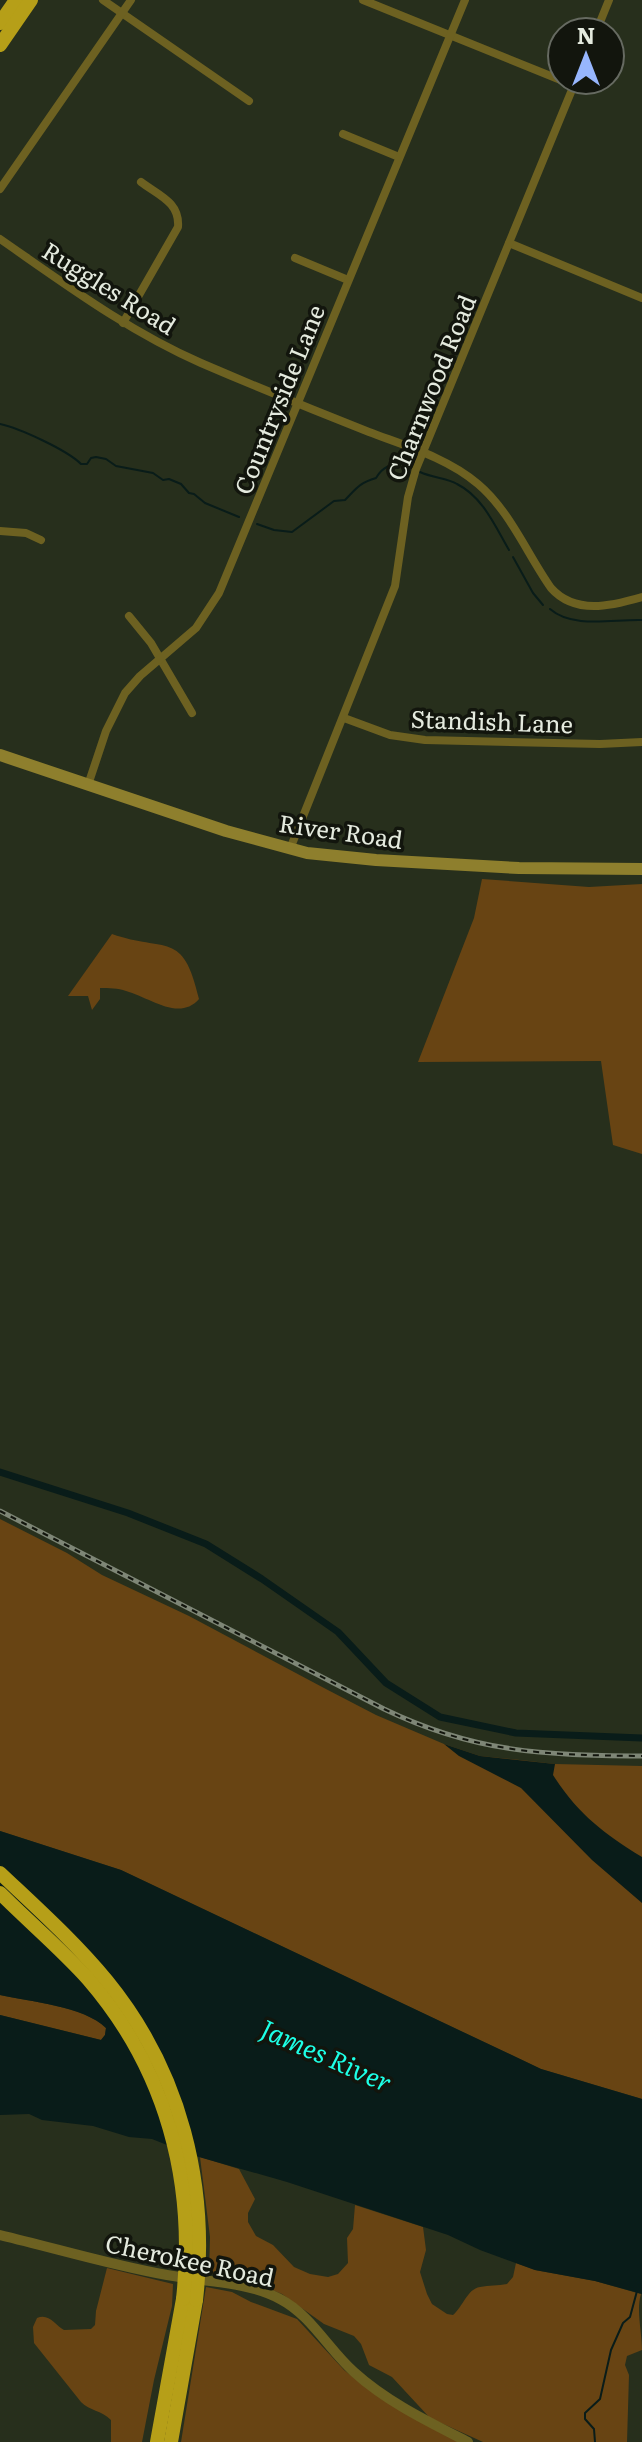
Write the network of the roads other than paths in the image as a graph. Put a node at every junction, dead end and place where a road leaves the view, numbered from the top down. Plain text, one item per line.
1 (16, 0) edge
2 (31, 0) edge
3 (103, 0) edge
4 (131, 0) edge
5 (363, 0) edge
6 (465, 0) edge
7 (383, 4) edge
8 (122, 13) junction
9 (0, 23) edge
10 (449, 36) junction
11 (0, 45) edge
12 (546, 72) edge
13 (569, 96) edge
14 (249, 101) dead end
15 (343, 134) dead end
16 (399, 157) junction
17 (141, 182) dead end
18 (0, 189) edge
19 (0, 239) edge
20 (509, 243) junction
21 (295, 258) dead end
22 (348, 280) junction
23 (642, 298) edge
24 (123, 323) junction
25 (297, 403) junction
26 (422, 453) junction
27 (0, 531) edge
28 (41, 540) dead end
29 (642, 597) edge
30 (129, 616) dead end
31 (160, 659) junction
32 (192, 713) dead end
33 (344, 718) junction
34 (642, 742) edge
35 (0, 755) edge
36 (88, 785) junction
37 (290, 849) junction
38 (642, 869) edge
39 (0, 1873) edge
40 (0, 1893) edge
41 (0, 2235) edge
42 (189, 2300) junction
43 (156, 2442) edge
44 (171, 2442) edge
45 (468, 2442) edge

1 - 9 highway
2 - 11 highway
3 - 8 street
4 - 8 street
5 - 7 street
6 - 10 street, Countryside Lane
7 - 10 street
8 - 14 street
8 - 18 street
10 - 12 street
10 - 16 street, Countryside Lane
13 - 20 street, Charnwood Road
15 - 16 street
16 - 22 street, Countryside Lane
17 - 24 street
19 - 24 street, Ruggles Road
20 - 23 street
20 - 26 street, Charnwood Road
21 - 22 street
22 - 25 street, Countryside Lane
24 - 25 street, Ruggles Road
25 - 26 street, Ruggles Road
25 - 31 street, Countryside Lane
26 - 29 street, Ruggles Road
26 - 33 street, Charnwood Road
27 - 28 street
30 - 31 street
31 - 32 street
31 - 36 street, Countryside Lane
33 - 34 street, Standish Lane
33 - 37 street, Charnwood Road
35 - 36 main road, River Road
36 - 37 main road, River Road
37 - 38 main road, River Road
39 - 42 highway, bridge
40 - 42 highway, bridge
41 - 45 street, Cherokee Road
42 - 43 highway
42 - 44 highway

